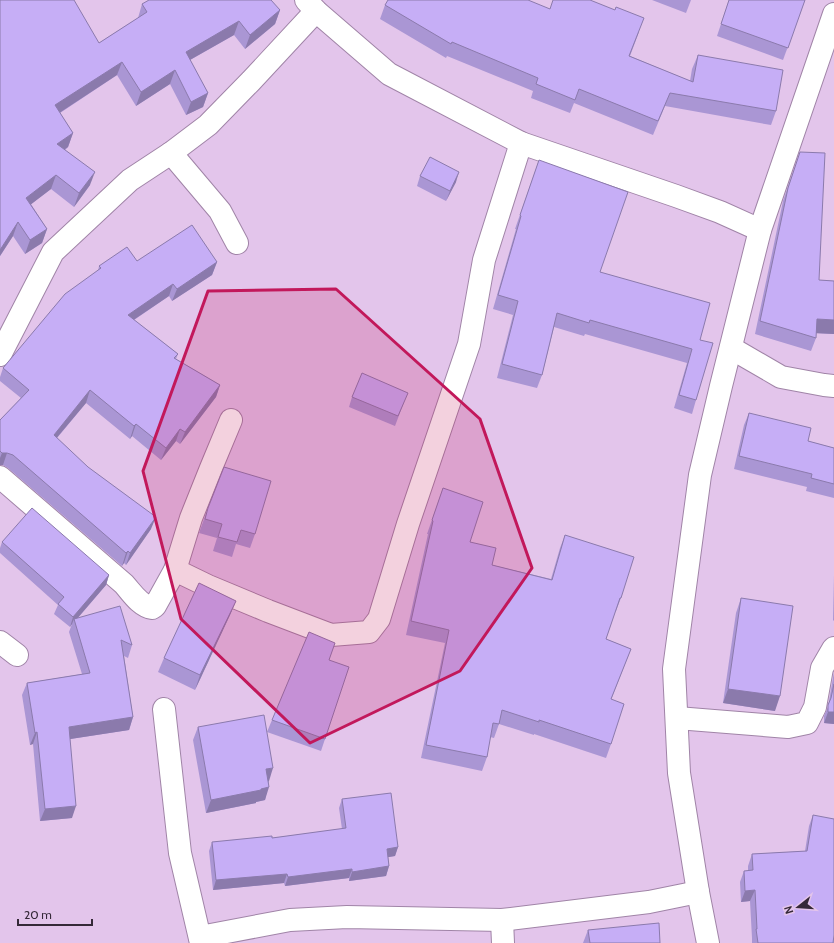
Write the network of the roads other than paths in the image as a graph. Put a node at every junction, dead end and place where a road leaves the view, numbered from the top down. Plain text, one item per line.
1 (311, 6) edge
2 (834, 14) edge
3 (521, 143) junction
4 (171, 153) junction
5 (760, 230) junction
6 (237, 243) dead end
7 (730, 348) junction
8 (0, 355) edge
9 (834, 386) edge
10 (231, 420) dead end
11 (0, 477) edge
12 (175, 570) junction
13 (834, 648) edge
14 (164, 709) dead end
15 (676, 718) junction
16 (698, 892) junction
17 (502, 920) junction
18 (201, 940) edge
19 (503, 943) edge
20 (708, 943) edge

1 - 3 street
1 - 4 street
2 - 5 street
3 - 5 street
3 - 12 street
4 - 6 street
4 - 8 street
5 - 7 street
7 - 9 street
7 - 15 street
10 - 12 street
11 - 12 street
13 - 15 street
14 - 18 street
15 - 16 street
16 - 17 street
16 - 20 street
17 - 18 street
17 - 19 street

